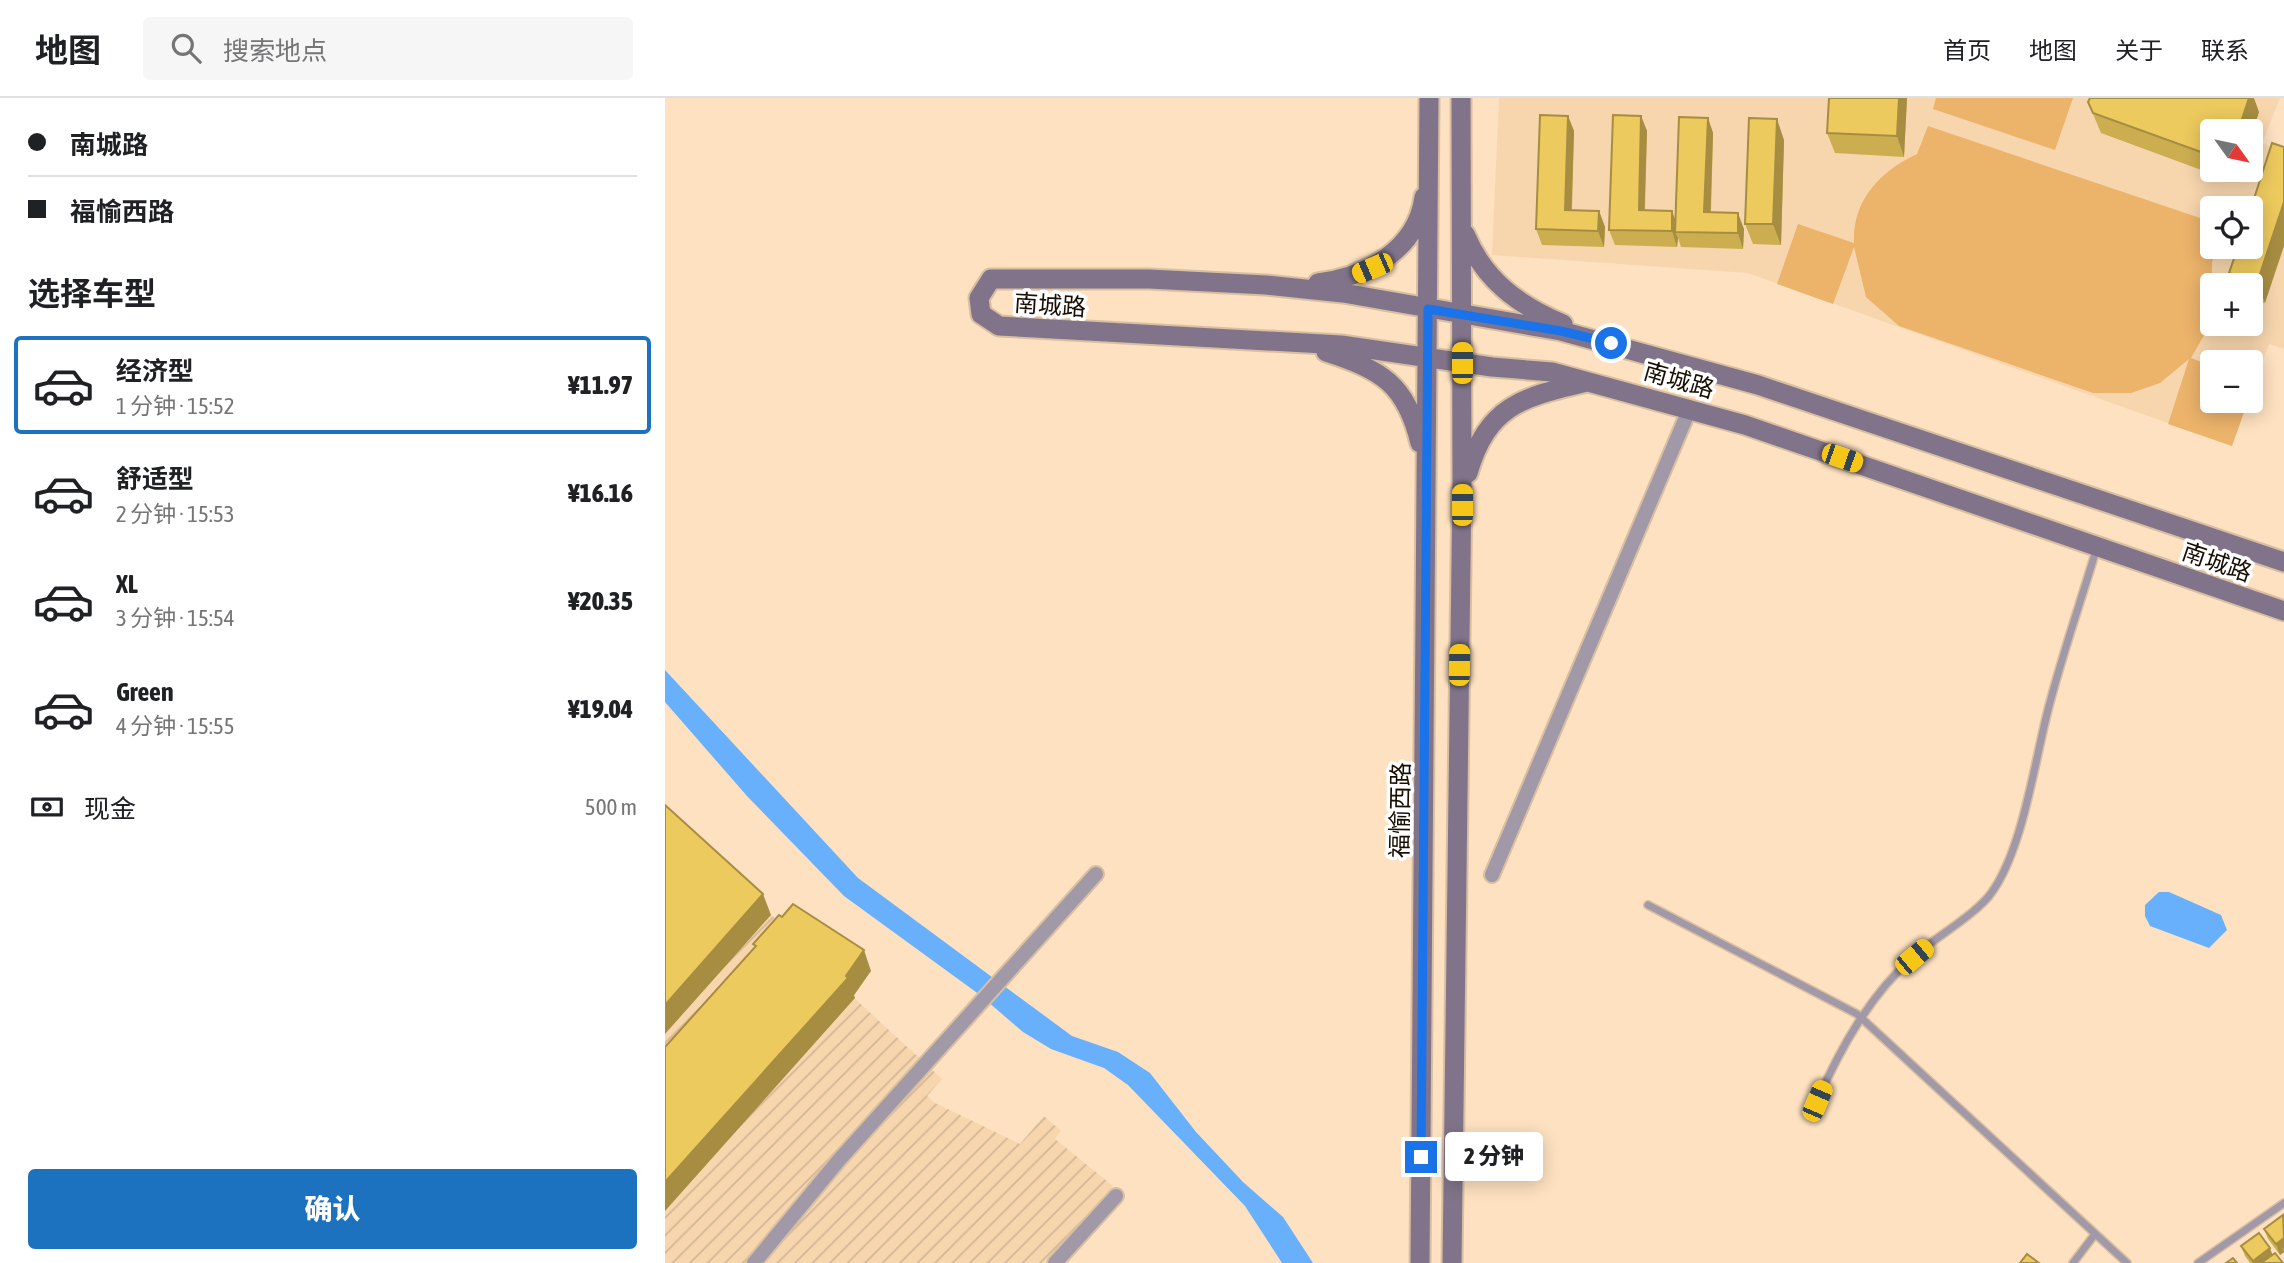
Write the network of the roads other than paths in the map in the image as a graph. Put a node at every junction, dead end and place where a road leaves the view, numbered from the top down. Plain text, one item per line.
1 (1429, 98) edge
2 (1461, 98) edge
3 (1430, 158) junction
4 (1462, 226) junction
5 (1278, 287) junction
6 (1428, 309) junction
7 (1462, 315) junction
8 (1599, 340) junction
9 (1295, 343) junction
10 (1427, 358) junction
11 (1462, 363) junction
12 (1591, 381) junction
13 (1690, 408) junction
14 (1428, 485) junction
15 (1461, 526) junction
16 (2097, 547) junction
17 (2284, 562) edge
18 (2284, 611) edge
19 (1096, 874) dead end
20 (1492, 875) dead end
21 (1648, 905) dead end
22 (1861, 1018) junction
23 (1817, 1101) dead end
24 (1116, 1196) dead end
25 (2284, 1203) edge
26 (2095, 1234) junction
27 (754, 1263) edge
28 (1055, 1263) edge
29 (1420, 1263) edge
30 (1452, 1263) edge
31 (2073, 1263) edge
32 (2127, 1263) edge
33 (2197, 1263) edge

1 - 3 street
2 - 4 street
3 - 5 street
3 - 6 street, 福愉西路
4 - 7 street
4 - 8 street
5 - 6 street, 南城路
5 - 9 street, 南城路
6 - 7 street, 南城路
6 - 10 street, 福愉西路
7 - 8 street, 南城路
7 - 11 street
8 - 17 street, 南城路
9 - 10 street, 南城路
9 - 14 street
10 - 11 street, 南城路
10 - 14 street, 福愉西路
11 - 12 street, 南城路
11 - 15 street
12 - 13 street, 南城路
12 - 15 street
13 - 16 street, 南城路
13 - 20 street
14 - 29 street, 福愉西路
15 - 30 street
16 - 18 street, 南城路
16 - 22 lane
19 - 27 street
21 - 22 lane
22 - 23 lane
22 - 26 lane
24 - 28 street
25 - 33 lane
26 - 31 lane
26 - 32 lane

